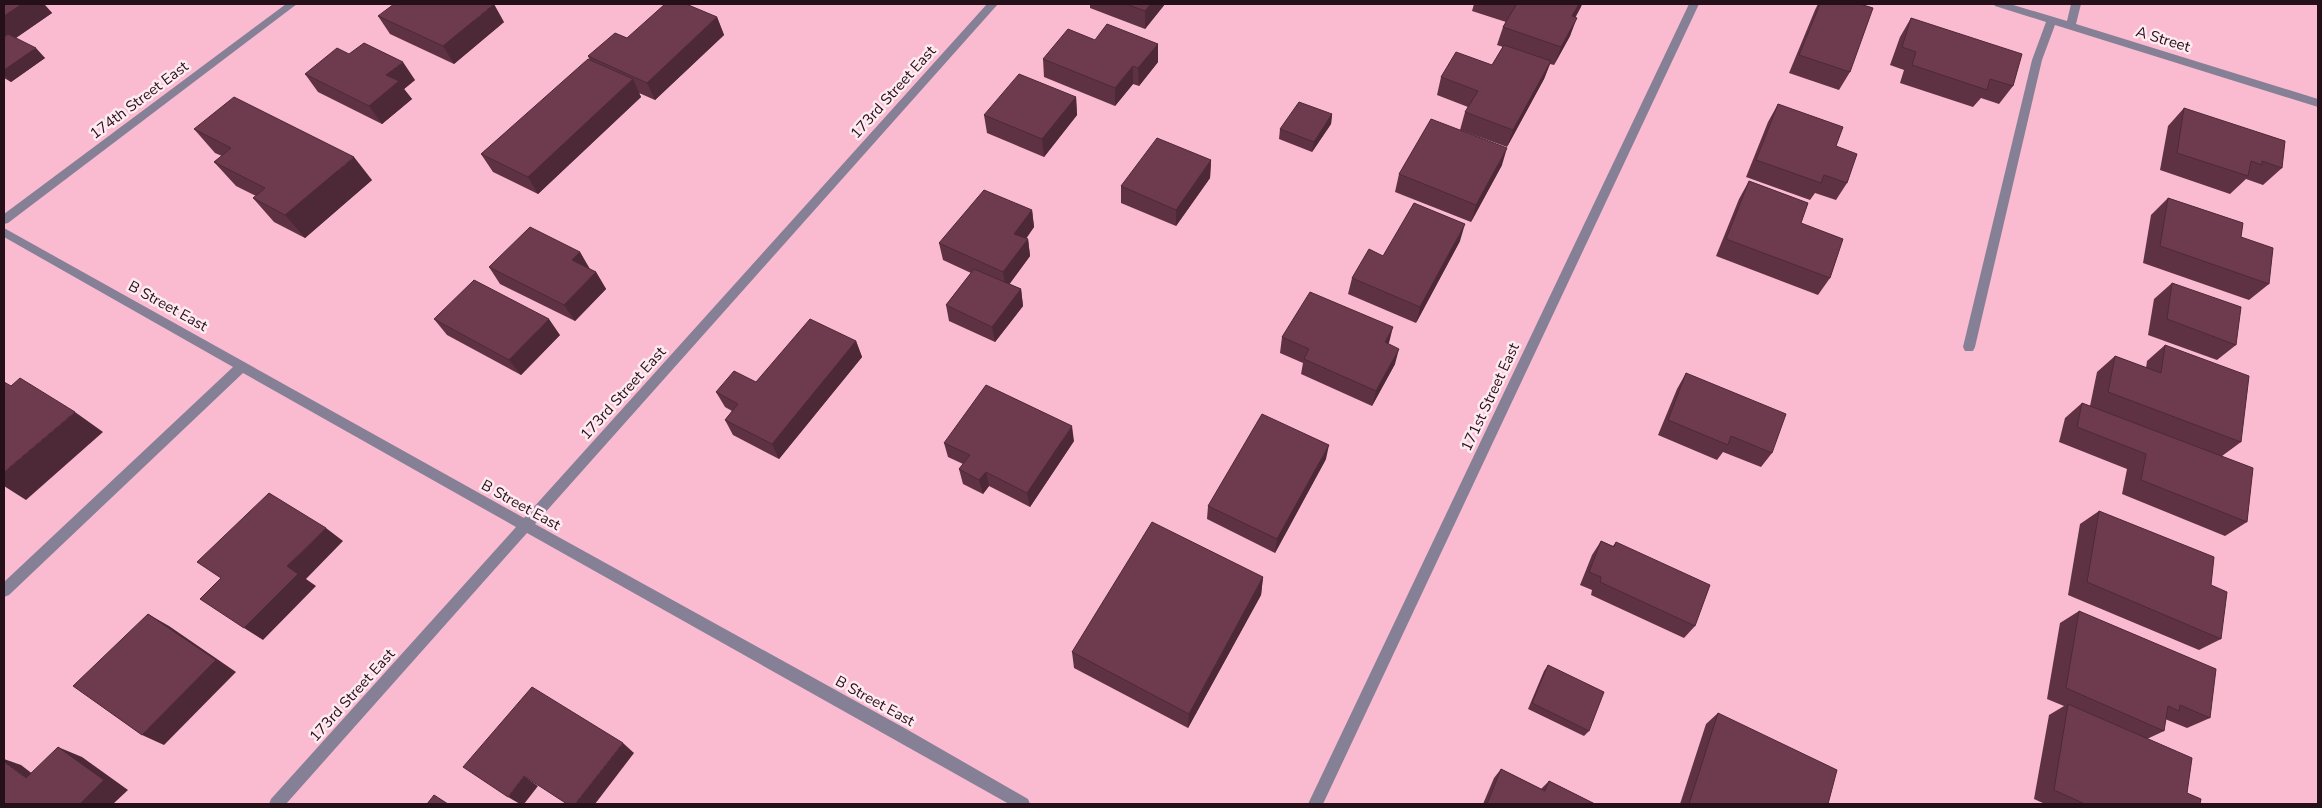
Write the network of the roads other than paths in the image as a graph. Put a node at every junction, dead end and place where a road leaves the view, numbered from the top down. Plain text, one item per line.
1 (292, 4) edge
2 (993, 4) edge
3 (1694, 4) edge
4 (1999, 4) edge
5 (2076, 4) edge
6 (2052, 20) junction
7 (2071, 26) junction
8 (2318, 103) edge
9 (4, 220) edge
10 (4, 232) edge
11 (1970, 347) dead end
12 (242, 366) junction
13 (526, 526) junction
14 (4, 591) edge
15 (276, 804) edge
16 (1023, 804) edge
17 (1315, 804) edge

1 - 9 street, 174th Street East
2 - 13 street, 173rd Street East
3 - 17 street, 171st Street East
4 - 6 street, A Street
5 - 7 street
6 - 7 street, A Street
6 - 11 street
7 - 8 street, A Street
10 - 12 street, B Street East
12 - 13 street, B Street East
12 - 14 street
13 - 15 street, 173rd Street East
13 - 16 street, B Street East

